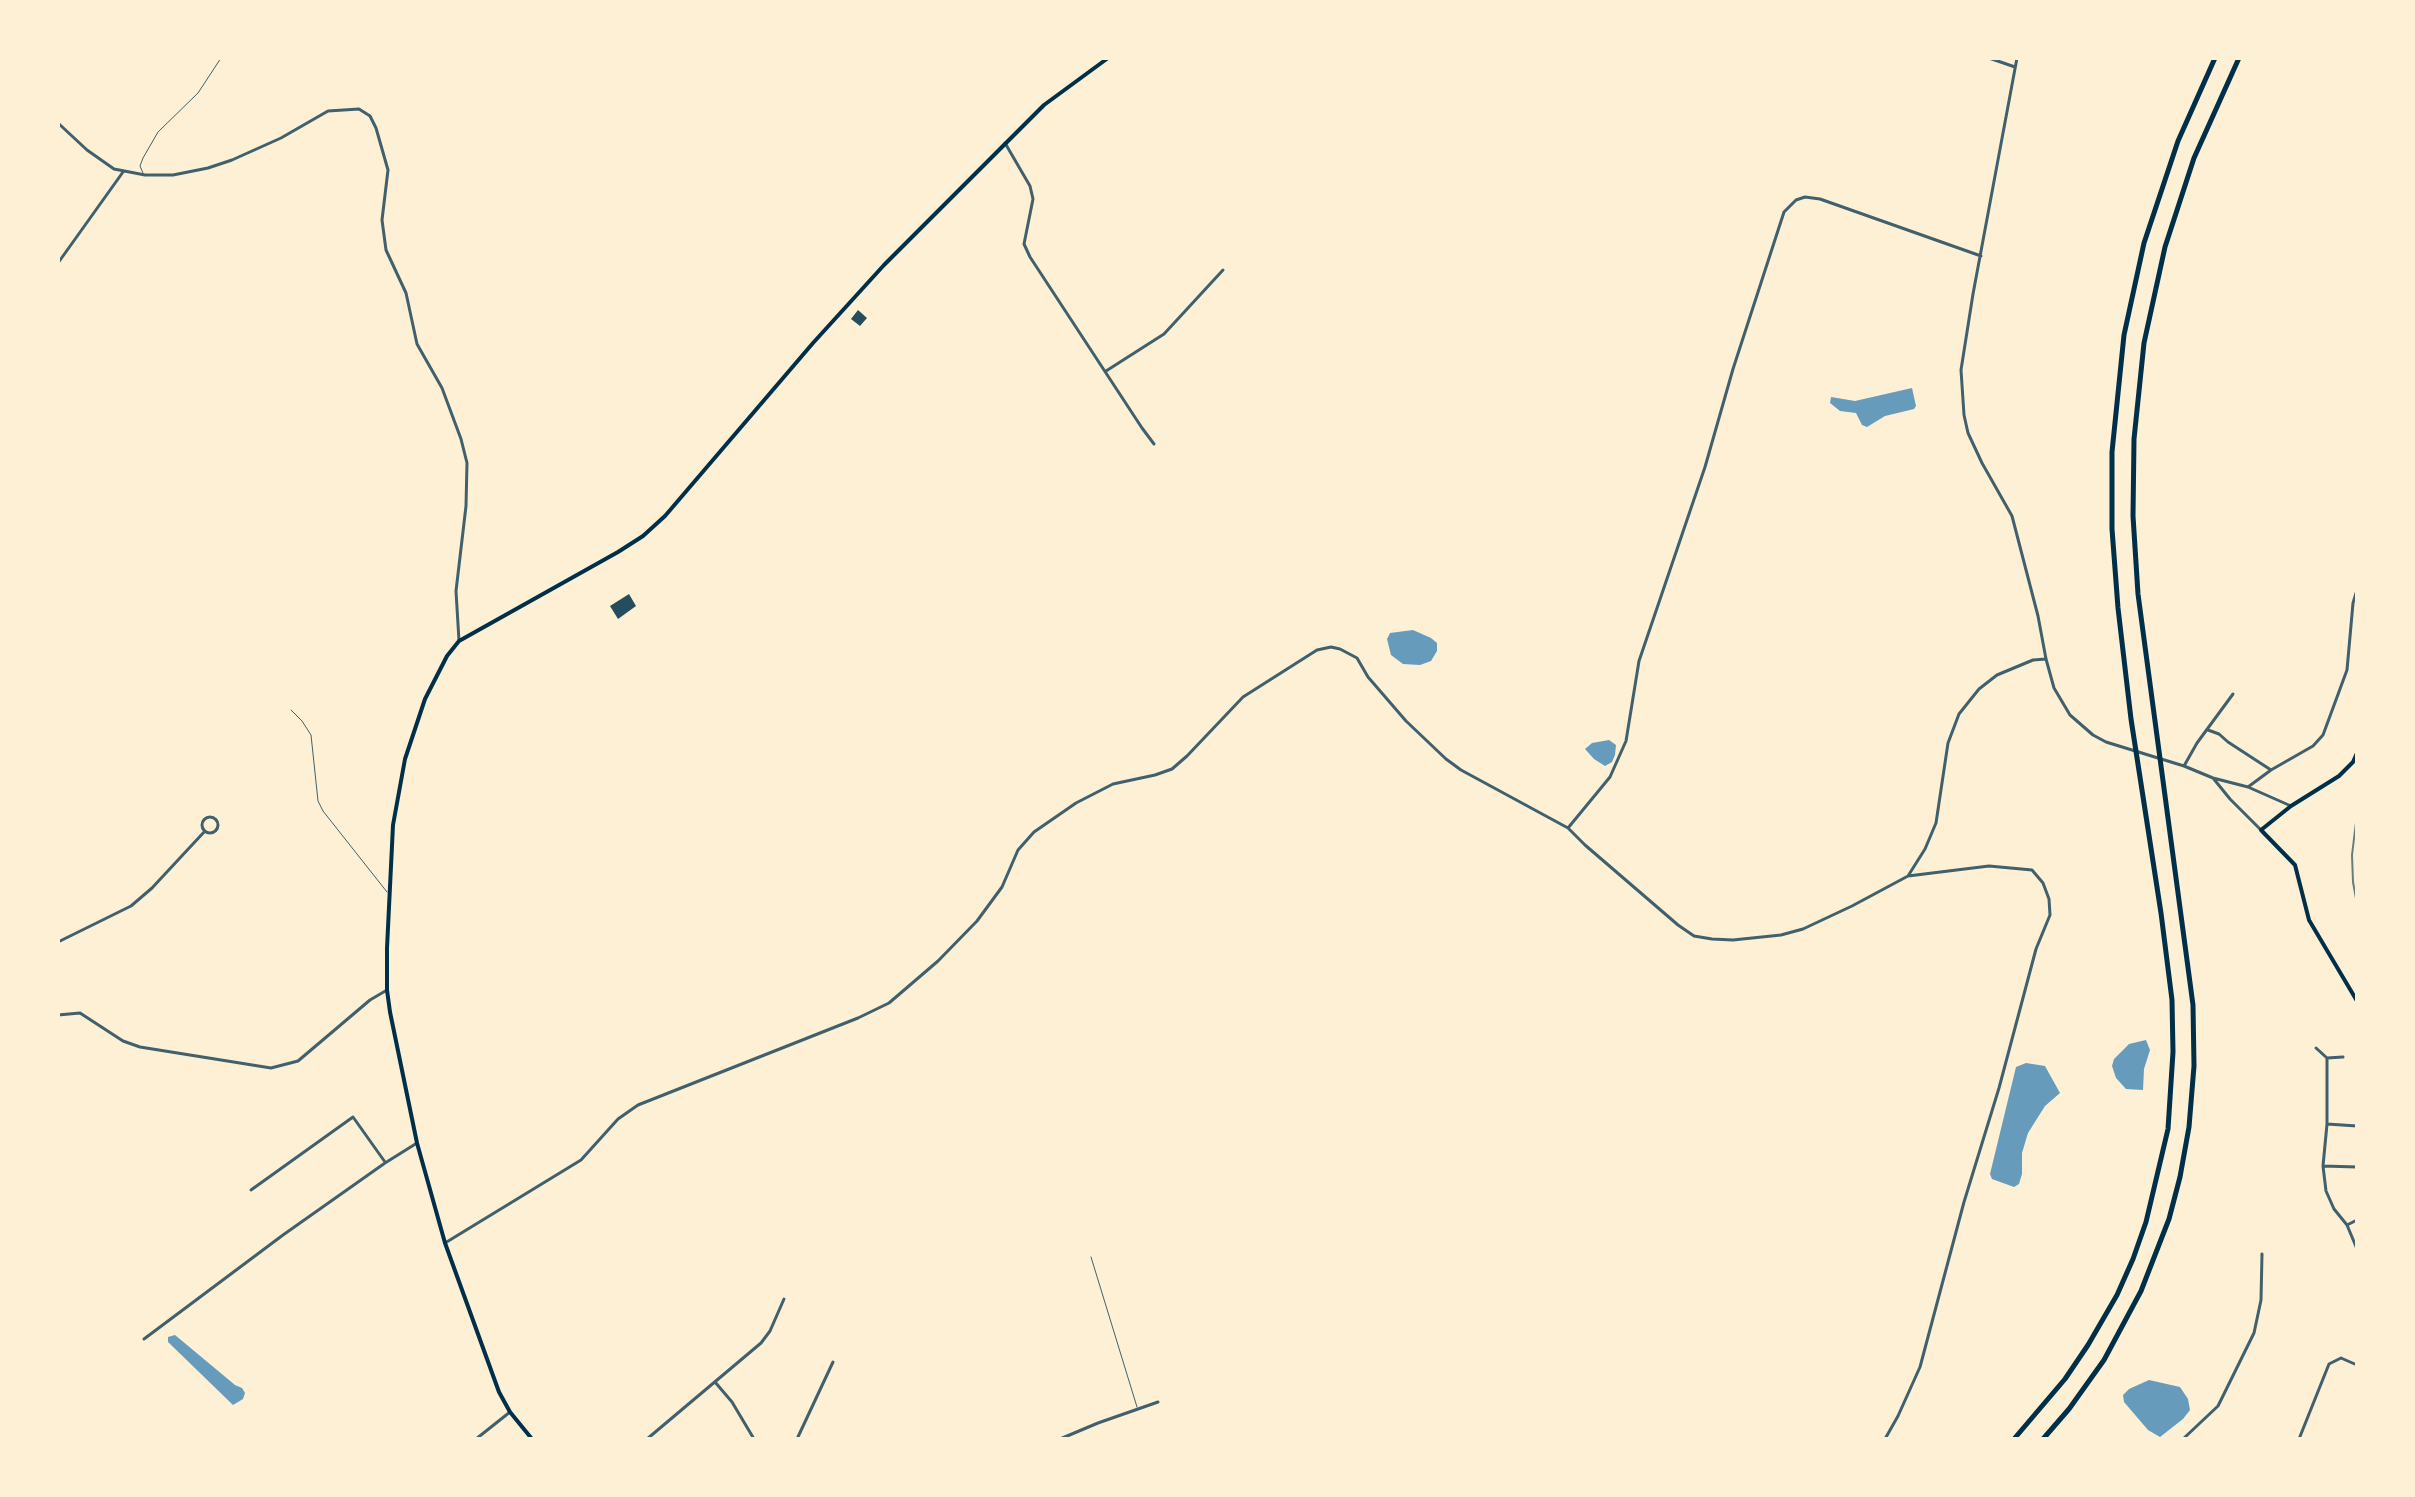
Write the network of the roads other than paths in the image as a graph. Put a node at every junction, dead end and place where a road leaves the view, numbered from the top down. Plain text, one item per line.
1 (221, 58) edge
2 (1108, 58) edge
3 (1989, 58) edge
4 (2017, 58) edge
5 (2215, 58) edge
6 (2239, 58) edge
7 (1100, 60) edge
8 (2015, 67) junction
9 (58, 123) edge
10 (1005, 143) junction
11 (123, 172) junction
12 (145, 175) junction
13 (1981, 256) junction
14 (58, 263) edge
15 (1223, 270) dead end
16 (1106, 371) junction
17 (1154, 444) dead end
18 (2357, 590) edge
19 (459, 641) junction
20 (2046, 659) junction
21 (2233, 694) dead end
22 (291, 710) dead end
23 (2208, 730) junction
24 (2357, 753) edge
25 (2184, 766) junction
26 (2271, 770) junction
27 (2213, 778) junction
28 (2248, 787) junction
29 (2291, 806) junction
30 (1568, 828) junction
31 (2261, 830) junction
32 (205, 831) dead end
33 (1908, 876) junction
34 (389, 894) junction
35 (58, 942) edge
36 (387, 990) junction
37 (2357, 1001) edge
38 (58, 1015) edge
39 (2316, 1048) dead end
40 (2343, 1057) dead end
41 (2327, 1058) junction
42 (2327, 1124) junction
43 (2357, 1126) edge
44 (417, 1143) junction
45 (385, 1163) junction
46 (2323, 1166) junction
47 (2357, 1167) edge
48 (251, 1190) dead end
49 (2357, 1220) edge
50 (2347, 1225) junction
51 (445, 1243) junction
52 (2357, 1249) edge
53 (2262, 1254) dead end
54 (1091, 1257) dead end
55 (784, 1299) dead end
56 (144, 1339) dead end
57 (833, 1362) dead end
58 (2357, 1365) edge
59 (715, 1382) junction
60 (1158, 1402) dead end
61 (1138, 1410) junction
62 (510, 1412) junction
63 (476, 1439) edge
64 (532, 1439) edge
65 (647, 1439) edge
66 (754, 1439) edge
67 (797, 1439) edge
68 (1060, 1439) edge
69 (1885, 1439) edge
70 (2014, 1439) edge
71 (2043, 1439) edge
72 (2183, 1439) edge
73 (2299, 1439) edge

1 - 12 lane
2 - 7 main road
3 - 8 street
4 - 8 street
5 - 70 highway
6 - 71 highway
7 - 10 main road
8 - 13 street
9 - 11 street
10 - 16 street
10 - 19 main road
11 - 12 street
11 - 14 street
12 - 19 street
13 - 20 street
13 - 30 street
15 - 16 street
16 - 17 street
18 - 26 street
19 - 34 main road
20 - 25 street
20 - 33 street
21 - 23 street
22 - 34 lane
23 - 25 street
23 - 26 street
24 - 29 main road
25 - 27 street
26 - 28 street
27 - 28 street
27 - 31 street
28 - 29 street
29 - 31 main road
30 - 33 street
30 - 51 street
31 - 37 main road
32 - 35 street
33 - 69 street
34 - 36 main road
36 - 38 street
36 - 44 main road
39 - 41 street
40 - 41 street
41 - 42 street
42 - 43 street
42 - 46 street
44 - 45 street
44 - 51 main road
45 - 48 street
45 - 56 street
46 - 47 street
46 - 50 street
49 - 50 street
50 - 52 street
51 - 62 main road
53 - 72 street
54 - 61 lane
55 - 59 street
57 - 67 street
58 - 73 street
59 - 65 street
59 - 66 street
60 - 61 street
61 - 68 street
62 - 63 street
62 - 64 main road

